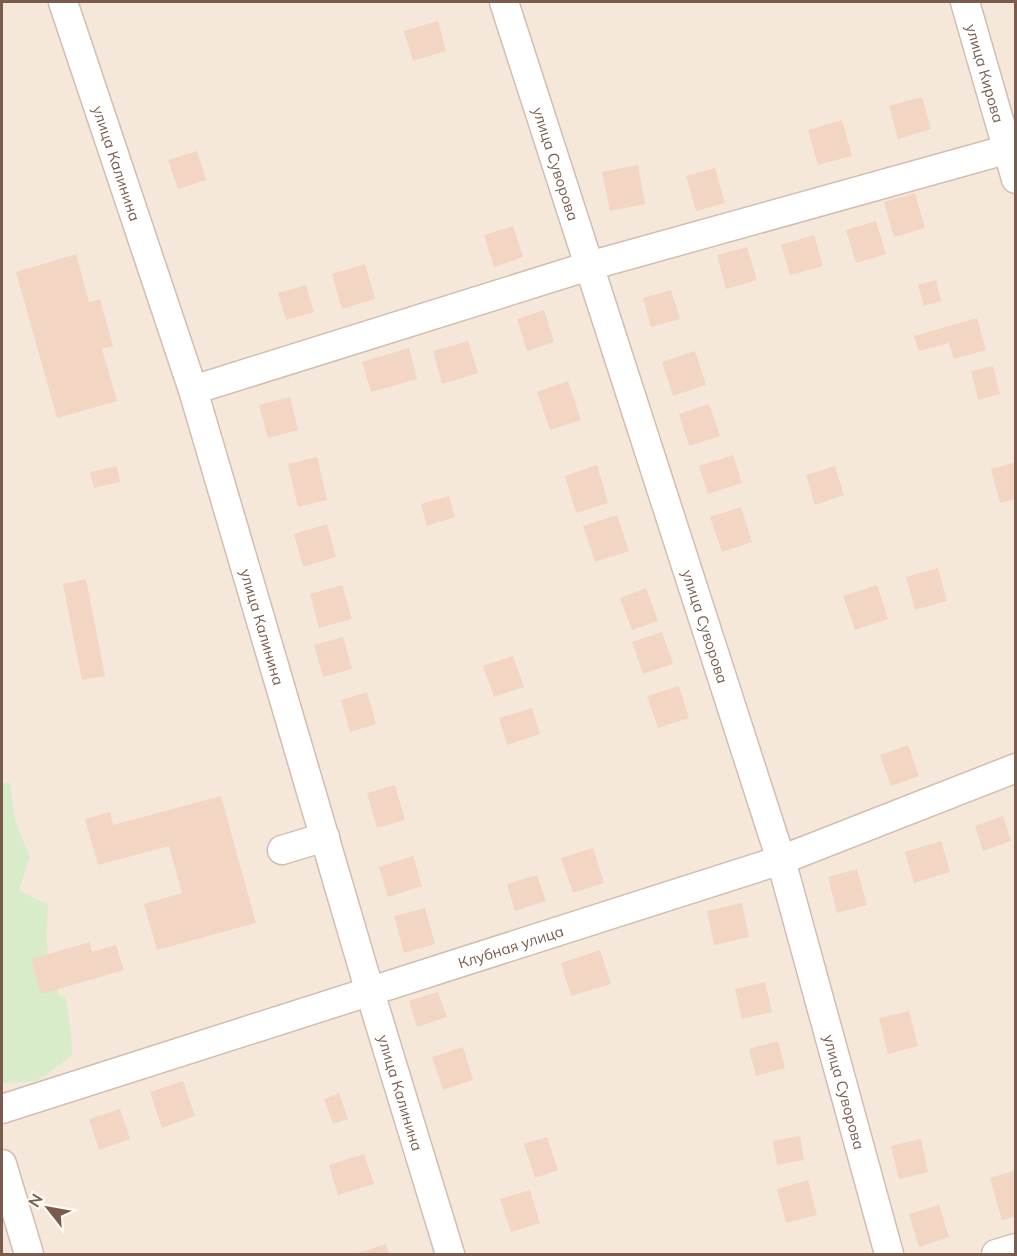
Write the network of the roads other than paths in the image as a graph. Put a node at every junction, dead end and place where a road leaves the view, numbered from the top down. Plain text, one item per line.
1 (63, 2) edge
2 (504, 2) edge
3 (965, 2) edge
4 (1012, 148) edge
5 (1016, 179) edge
6 (589, 266) junction
7 (193, 390) junction
8 (1016, 768) edge
9 (325, 837) junction
10 (282, 850) dead end
11 (781, 860) junction
12 (370, 992) junction
13 (2, 1109) edge
14 (2, 1164) edge
15 (1016, 1248) edge
16 (29, 1254) edge
17 (450, 1254) edge
18 (889, 1254) edge
19 (996, 1254) edge

1 - 7 street, улица Калинина
2 - 6 street, улица Суворова
3 - 4 street, улица Кирова
4 - 5 street, улица Кирова
4 - 6 street
6 - 7 street
6 - 11 street, улица Суворова
7 - 9 street, улица Калинина
8 - 11 street, Клубная улица
9 - 10 street
9 - 12 street, улица Калинина
11 - 12 street, Клубная улица
11 - 18 street, улица Суворова
12 - 13 street, Клубная улица
12 - 17 street, улица Калинина
14 - 16 street
15 - 19 street

